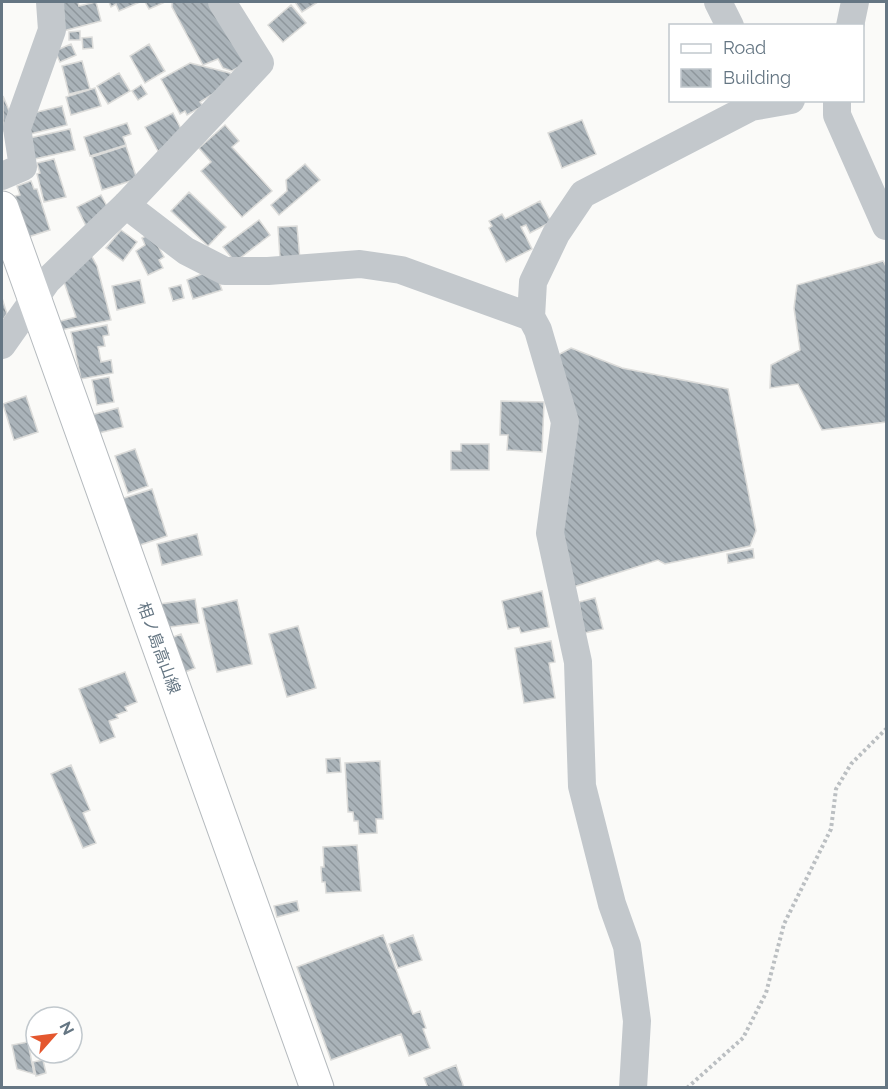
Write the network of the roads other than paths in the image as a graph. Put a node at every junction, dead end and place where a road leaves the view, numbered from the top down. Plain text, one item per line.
1 (50, 2) edge
2 (222, 2) edge
3 (718, 2) edge
4 (855, 2) edge
5 (729, 24) edge
6 (850, 24) edge
7 (772, 102) edge
8 (837, 102) edge
9 (752, 104) edge
10 (2, 176) edge
11 (126, 205) junction
12 (2, 208) edge
13 (886, 226) edge
14 (33, 299) junction
15 (531, 316) junction
16 (2, 345) edge
17 (317, 1088) edge
18 (633, 1088) edge

1 - 10 street
2 - 11 street
3 - 5 street
4 - 6 street
7 - 9 street
8 - 13 street
9 - 15 street
11 - 14 street
11 - 15 street
12 - 14 main road, 相ノ島高山線
14 - 16 street
14 - 17 main road, 相ノ島高山線
15 - 18 street

